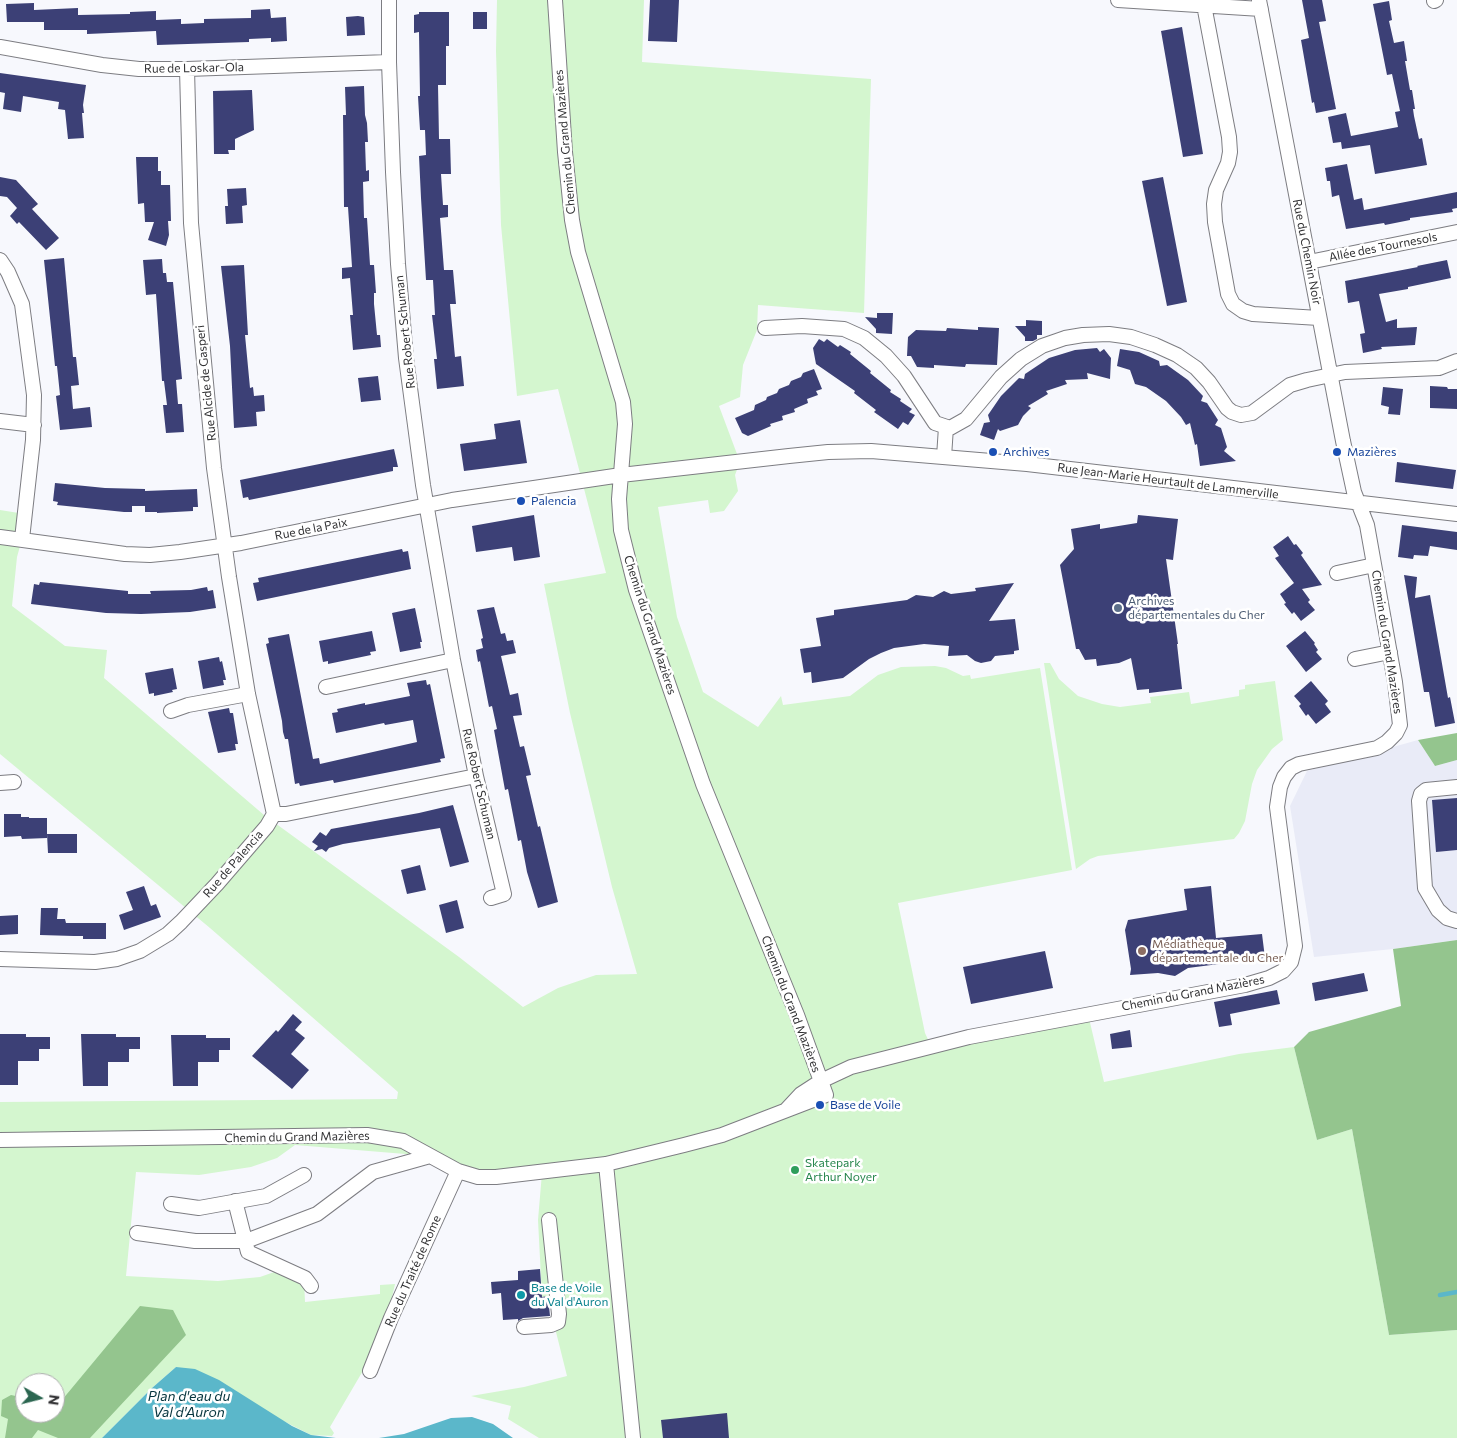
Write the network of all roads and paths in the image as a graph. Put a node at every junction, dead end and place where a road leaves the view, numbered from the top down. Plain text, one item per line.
1 (389, 0) edge
2 (555, 0) edge
3 (1118, 0) edge
4 (1260, 4) edge
5 (1204, 5) junction
6 (0, 47) edge
7 (389, 62) junction
8 (187, 69) junction
9 (1457, 232) edge
10 (0, 260) edge
11 (1309, 262) junction
12 (1319, 318) junction
13 (765, 328) dead end
14 (1457, 361) edge
15 (1331, 375) junction
16 (0, 421) edge
17 (34, 425) junction
18 (946, 427) junction
19 (944, 457) junction
20 (621, 475) junction
21 (1358, 503) junction
22 (426, 505) junction
23 (1457, 514) edge
24 (0, 537) edge
25 (22, 540) junction
26 (226, 546) junction
27 (1374, 565) junction
28 (1337, 573) dead end
29 (1390, 652) junction
30 (1355, 659) dead end
31 (453, 660) junction
32 (326, 687) dead end
33 (248, 694) junction
34 (171, 711) dead end
35 (476, 776) junction
36 (1457, 787) edge
37 (274, 814) junction
38 (490, 898) dead end
39 (1457, 921) edge
40 (0, 958) edge
41 (821, 1081) junction
42 (0, 1140) edge
43 (430, 1156) junction
44 (606, 1164) junction
45 (458, 1171) junction
46 (304, 1175) dead end
47 (235, 1201) junction
48 (171, 1204) dead end
49 (549, 1220) dead end
50 (137, 1232) dead end
51 (246, 1241) junction
52 (311, 1286) dead end
53 (524, 1327) dead end
54 (370, 1371) dead end
55 (633, 1438) edge

1 - 7 street, Rue Robert Schuman
2 - 20 street, Chemin du Grand Mazières
3 - 5 street
4 - 5 street
4 - 11 street, Rue du Chemin Noir
5 - 12 street
6 - 8 street, Rue de Loskar-Ola
7 - 8 street, Rue de Loskar-Ola
7 - 22 street, Rue Robert Schuman
8 - 26 street, Rue Alcide de Gasperi
9 - 11 street, Allée des Tournesols
10 - 17 street
11 - 12 street, Rue du Chemin Noir
12 - 15 street, Rue du Chemin Noir
13 - 18 street
14 - 15 street
15 - 18 street
15 - 21 street, Rue du Chemin Noir
16 - 17 street
17 - 25 street
18 - 19 street
19 - 20 street, Rue Jean-Marie Heurtault de Lammerville
19 - 21 street, Rue Jean-Marie Heurtault de Lammerville
20 - 22 street, Rue de la Paix
20 - 41 street, Chemin du Grand Mazières
21 - 23 street, Rue Jean-Marie Heurtault de Lammerville
21 - 27 street, Chemin du Grand Mazières
22 - 26 street, Rue de la Paix
22 - 31 street, Rue Robert Schuman
24 - 25 street, Rue de la Paix
25 - 26 street, Rue de la Paix
26 - 33 street, Rue Alcide de Gasperi
27 - 28 street
27 - 29 street, Chemin du Grand Mazières
29 - 30 street
29 - 41 street, Chemin du Grand Mazières
31 - 32 street
31 - 35 street, Rue Robert Schuman
33 - 34 street
33 - 37 street, Rue Alcide de Gasperi
35 - 37 street
35 - 38 street, Rue Robert Schuman
36 - 39 street
37 - 40 street, Rue de Palencia
41 - 44 street, Chemin du Grand Mazières
42 - 43 street, Chemin du Grand Mazières
43 - 45 street, Chemin du Grand Mazières
43 - 51 street
44 - 45 street, Chemin du Grand Mazières
44 - 55 street
45 - 54 street, Rue du Traité de Rome
46 - 47 street
47 - 48 street
47 - 51 street
49 - 53 street
50 - 51 street
51 - 52 street

